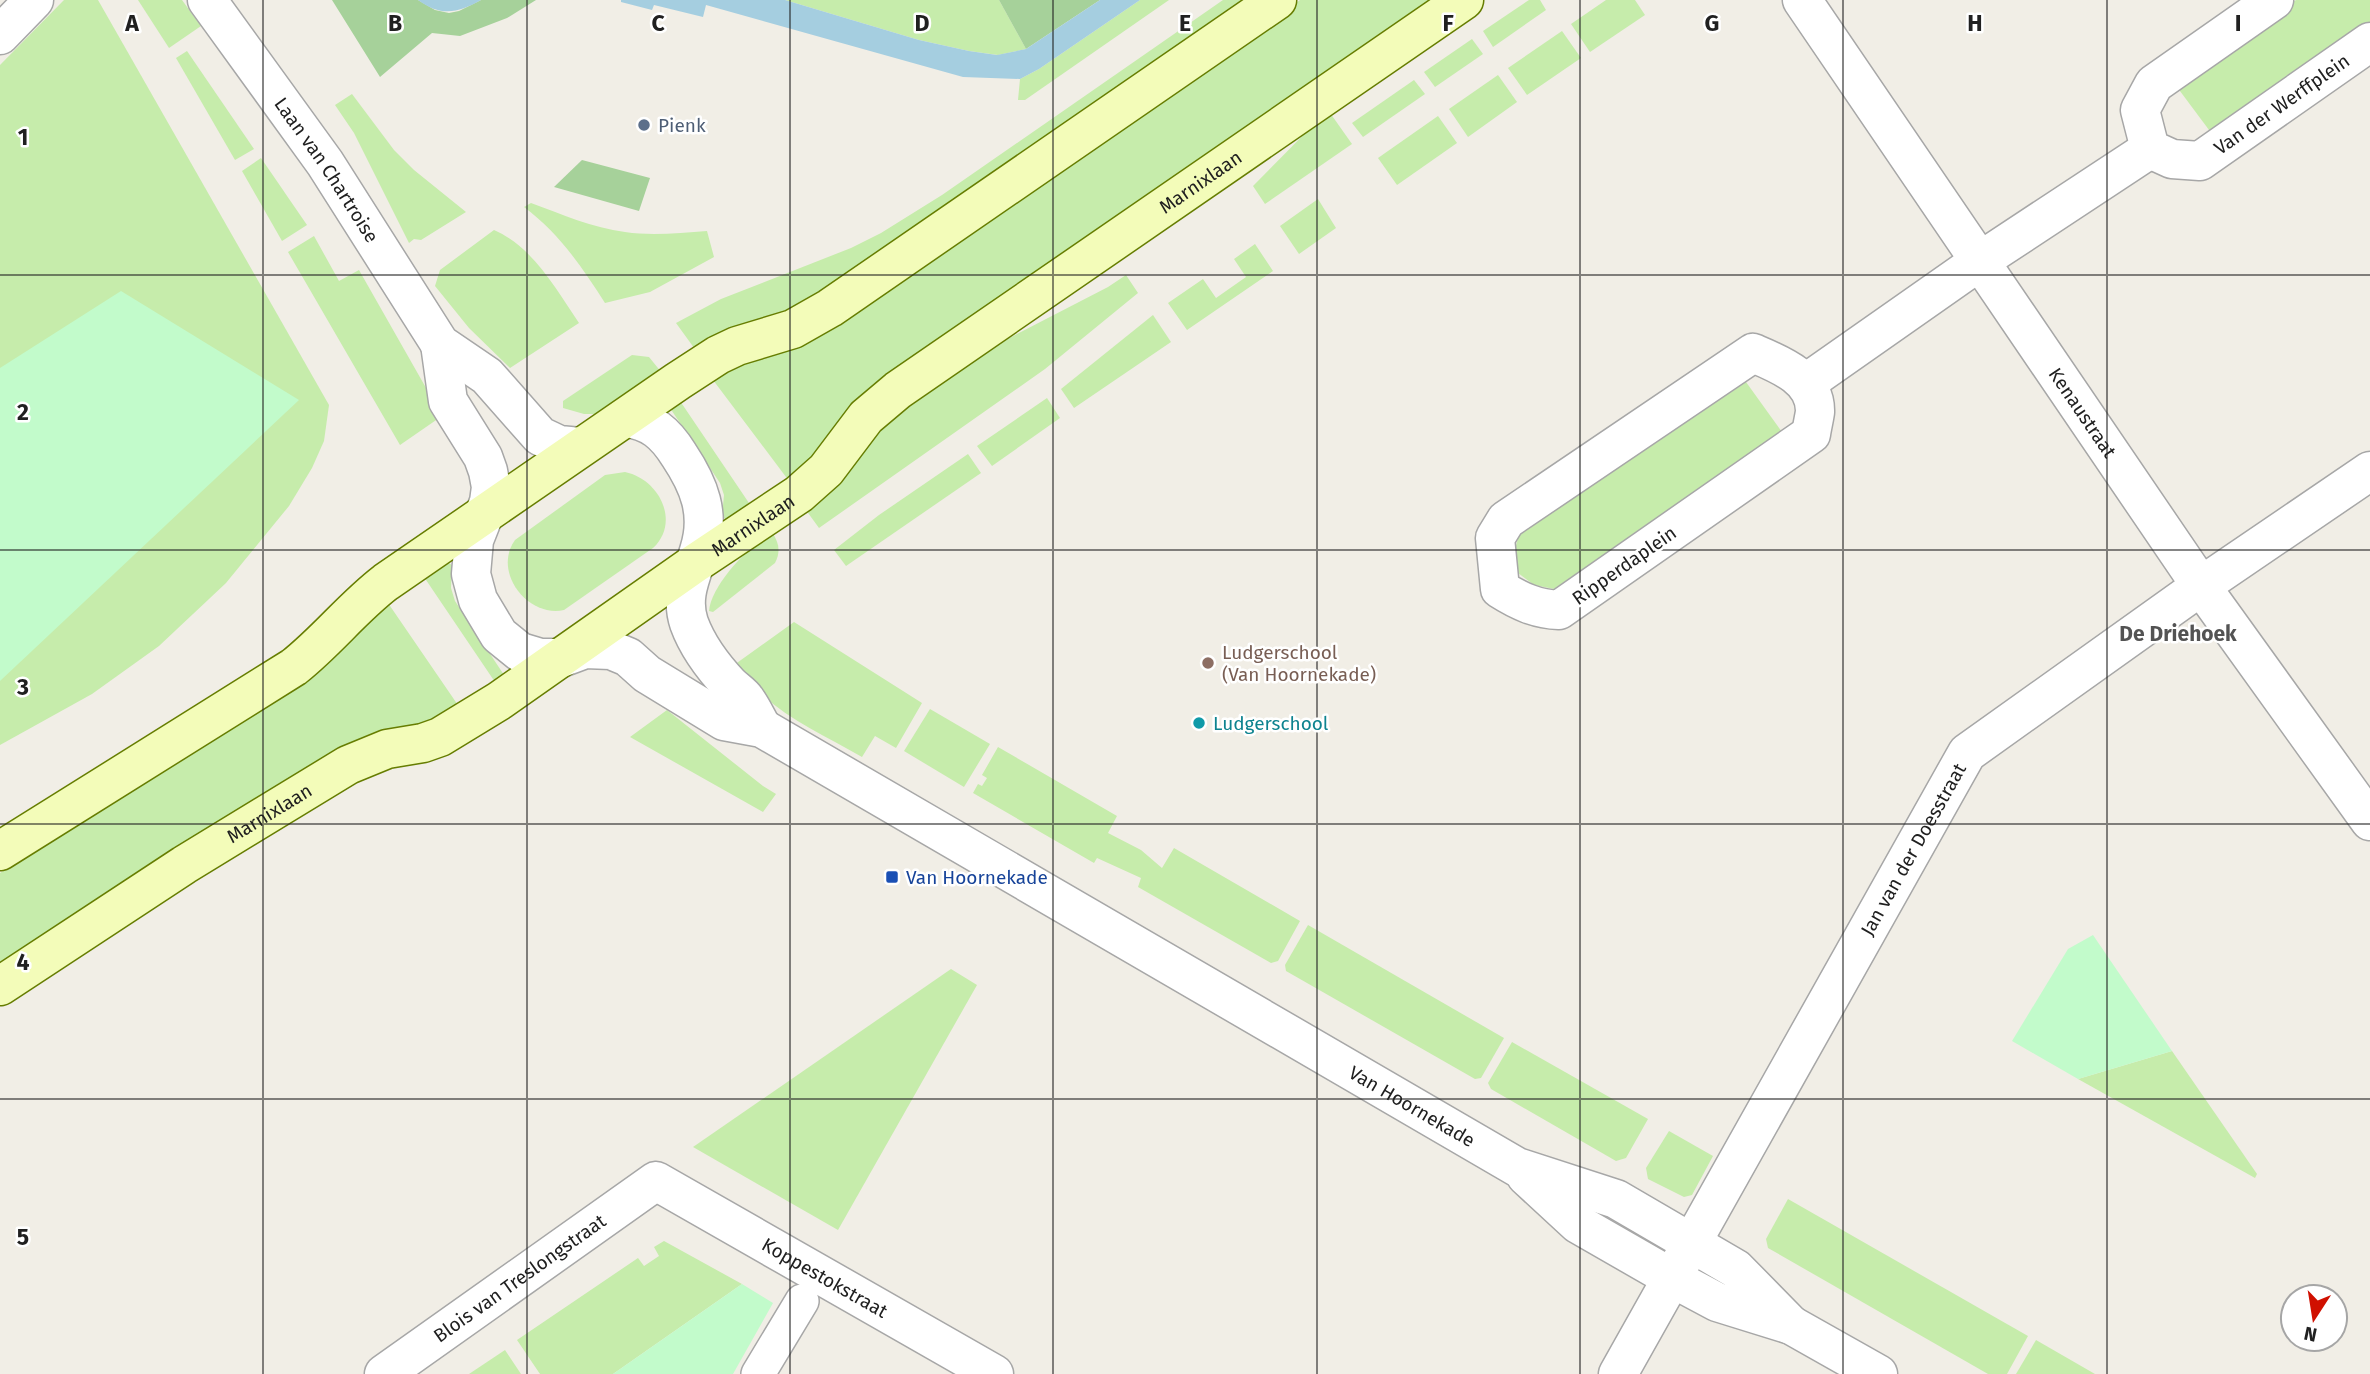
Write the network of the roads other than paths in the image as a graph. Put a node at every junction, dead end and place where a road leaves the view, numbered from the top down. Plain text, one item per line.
1 (34, 0) edge
2 (208, 0) edge
3 (1277, 0) edge
4 (1464, 0) edge
5 (1802, 0) edge
6 (2274, 0) edge
7 (0, 35) edge
8 (2370, 42) edge
9 (2150, 149) junction
10 (1980, 261) junction
11 (440, 344) junction
12 (1806, 383) junction
13 (625, 418) junction
14 (580, 447) junction
15 (2370, 471) edge
16 (484, 516) junction
17 (694, 564) junction
18 (2202, 586) junction
19 (561, 658) junction
20 (762, 728) junction
21 (2370, 821) edge
22 (0, 851) edge
23 (0, 986) edge
24 (1517, 1167) junction
25 (656, 1181) joint
26 (1690, 1245) junction
27 (1672, 1278) junction
28 (802, 1301) dead end
29 (1791, 1325) junction
30 (384, 1374) edge
31 (758, 1374) edge
32 (994, 1374) edge
33 (1618, 1374) edge
34 (1878, 1374) edge

1 - 7 street
2 - 11 street, Laan van Chartroise
3 - 13 main road
4 - 17 main road, Marnixlaan
5 - 10 street, Kenaustraat
6 - 9 street
8 - 9 street, Van der Werffplein
9 - 10 street
10 - 12 street
10 - 18 street, Kenaustraat
11 - 14 street, Laan van Chartroise
11 - 16 street, Laan van Chartroise
12 - 12 street, Ripperdaplein
13 - 14 main road
13 - 17 street
14 - 16 main road
15 - 18 street, Jan van der Doesstraat
16 - 19 street, Van Hoornekade
16 - 22 main road
17 - 19 main road, Marnixlaan
17 - 20 street
18 - 21 street, Kenaustraat
18 - 26 street, Jan van der Doesstraat
19 - 20 street, Van Hoornekade
19 - 23 main road, Marnixlaan
20 - 24 street, Van Hoornekade
24 - 26 street, Van Hoornekade
24 - 27 street, Van Hoornekade
25 - 30 street, Blois van Treslongstraat
25 - 32 street, Koppestokstraat
26 - 27 street, Jan van der Doesstraat
26 - 29 street, Van Hoornekade
27 - 29 street, Van Hoornekade
27 - 33 street, Jan van der Doesstraat
28 - 31 street
29 - 34 street, Van Hoornekade

